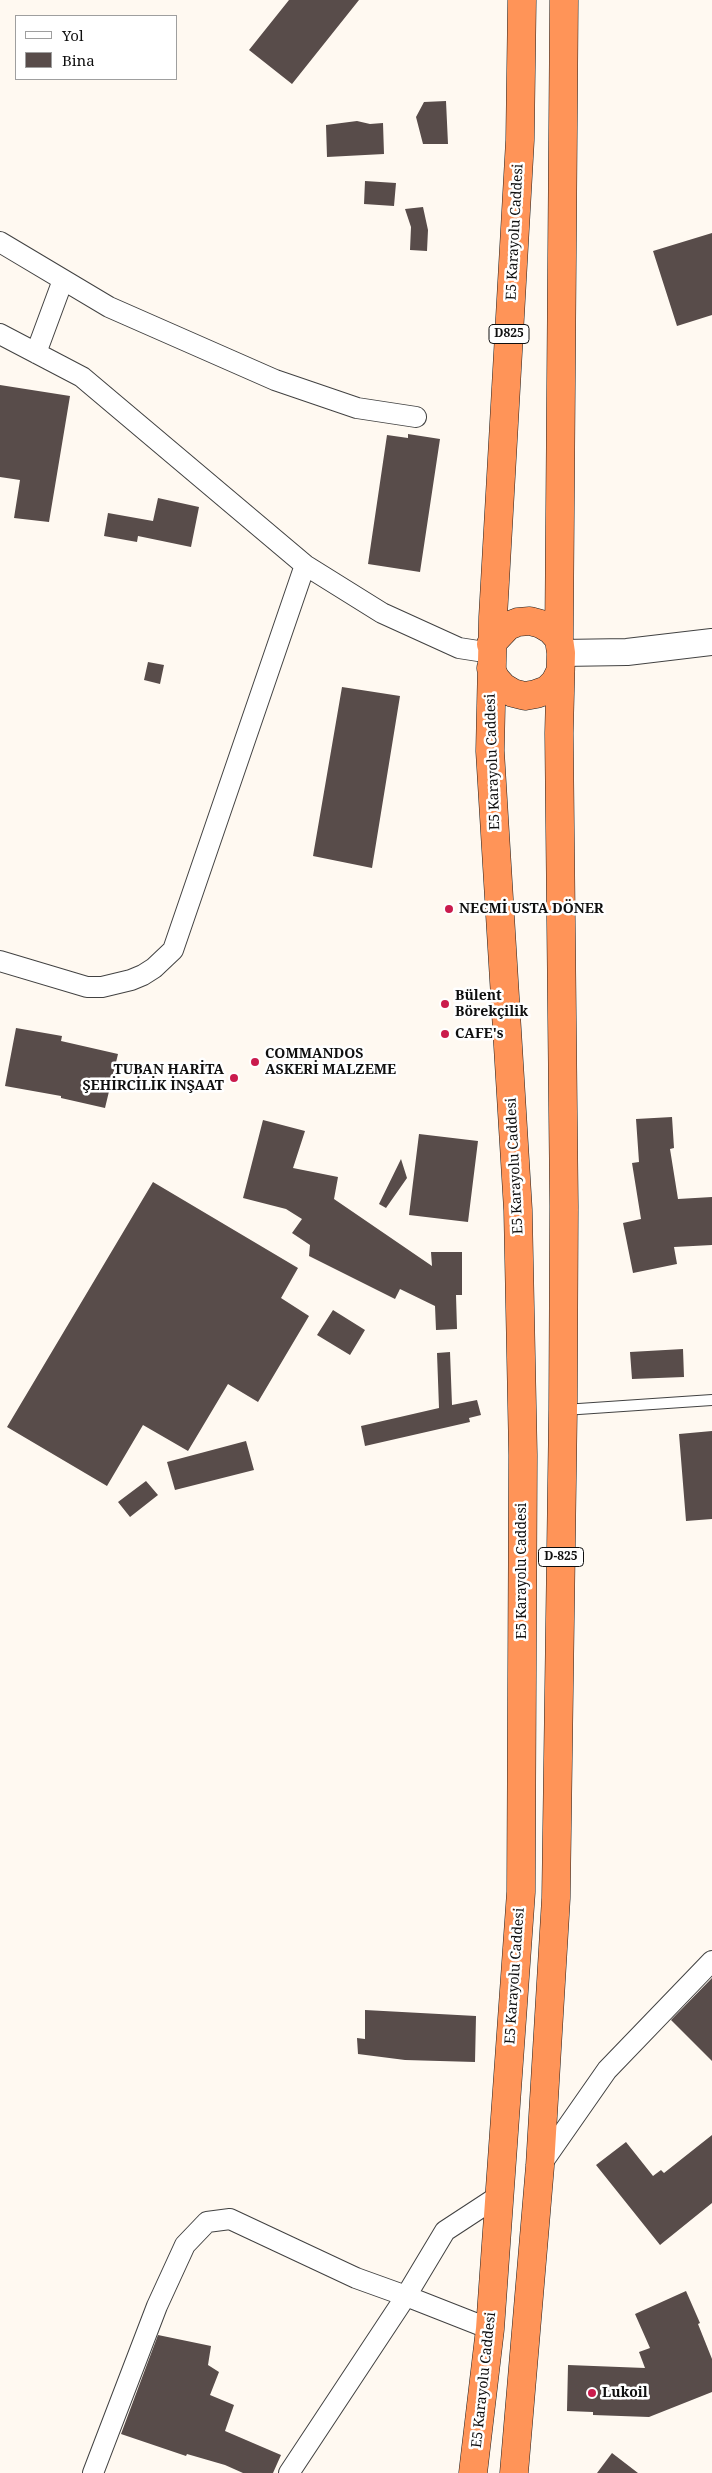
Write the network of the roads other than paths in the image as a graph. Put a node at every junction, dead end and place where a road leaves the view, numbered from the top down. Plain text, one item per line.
1 (522, 0) edge
2 (564, 0) edge
3 (0, 242) edge
4 (63, 280) junction
5 (0, 334) edge
6 (36, 353) junction
7 (416, 417) dead end
8 (305, 565) junction
9 (712, 642) edge
10 (491, 655) junction
11 (560, 655) junction
12 (0, 961) edge
13 (712, 1400) edge
14 (563, 1410) junction
15 (712, 1961) edge
16 (540, 2166) junction
17 (500, 2194) junction
18 (406, 2296) junction
19 (490, 2329) junction
20 (93, 2473) edge
21 (289, 2473) edge
22 (473, 2473) edge
23 (514, 2473) edge

1 - 10 highway, E5 Karayolu Caddesi / D825
2 - 11 highway
3 - 4 street
4 - 6 street
4 - 7 street
5 - 6 street
6 - 8 street
8 - 10 street
8 - 12 street
9 - 11 street
10 - 11 highway
10 - 11 highway, E5 Karayolu Caddesi
10 - 17 highway, E5 Karayolu Caddesi / D-825
11 - 14 highway, D-825
13 - 14 lane
14 - 16 highway, D-825
15 - 16 street
16 - 23 highway, D-825
17 - 18 street
17 - 19 highway, E5 Karayolu Caddesi / D-825
18 - 19 street
18 - 20 street
18 - 21 street
19 - 22 highway, E5 Karayolu Caddesi / D-825

